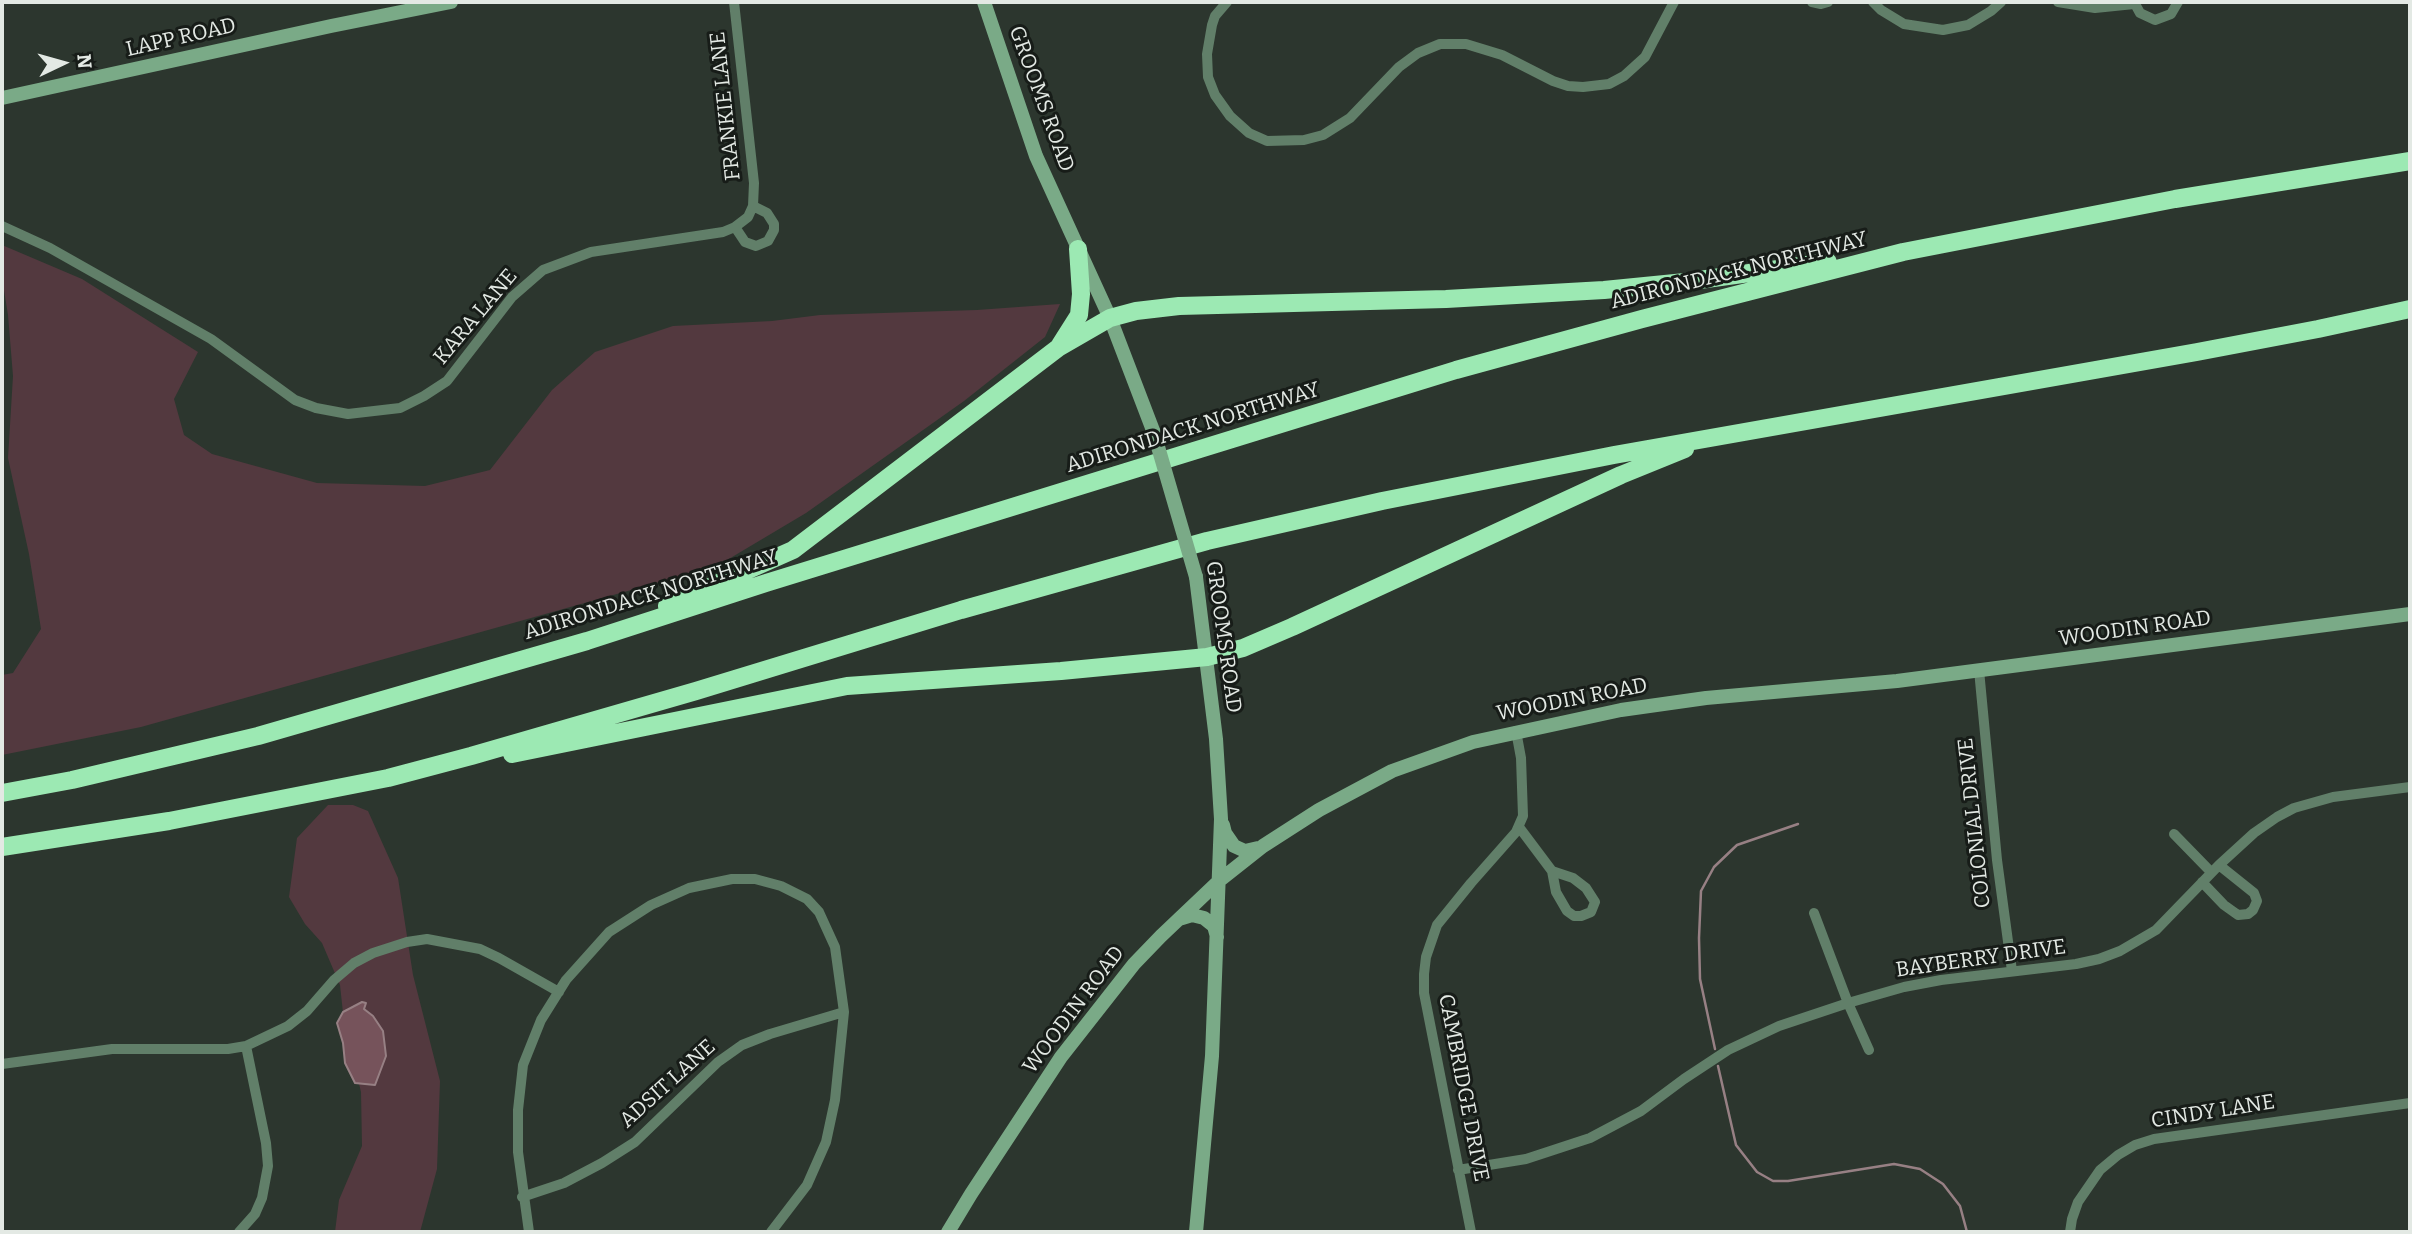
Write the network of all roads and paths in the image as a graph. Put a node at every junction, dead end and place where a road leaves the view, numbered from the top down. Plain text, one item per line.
1 (451, 2) edge
2 (734, 2) edge
3 (984, 2) edge
4 (1227, 2) edge
5 (1674, 2) edge
6 (1812, 2) edge
7 (1828, 2) edge
8 (1873, 2) edge
9 (2001, 2) edge
10 (2058, 2) edge
11 (2178, 2) edge
12 (2134, 3) edge
13 (2, 98) edge
14 (2410, 161) edge
15 (753, 206) junction
16 (2, 226) edge
17 (735, 227) junction
18 (1078, 249) junction
19 (1903, 252) junction
20 (2410, 309) edge
21 (1110, 318) junction
22 (1058, 348) junction
23 (1721, 435) junction
24 (2410, 614) edge
25 (587, 640) junction
26 (1207, 657) junction
27 (1979, 670) junction
28 (1516, 731) junction
29 (426, 768) junction
30 (2410, 787) edge
31 (2, 793) edge
32 (1221, 819) junction
33 (1519, 828) junction
34 (2174, 834) dead end
35 (1263, 846) junction
36 (2, 847) edge
37 (2215, 869) junction
38 (1552, 871) junction
39 (1220, 880) junction
40 (2202, 882) junction
41 (1814, 913) dead end
42 (1178, 919) junction
43 (1217, 939) junction
44 (2012, 971) junction
45 (559, 992) junction
46 (1848, 1003) junction
47 (844, 1012) junction
48 (246, 1046) junction
49 (1869, 1050) dead end
50 (2, 1064) edge
51 (2410, 1103) edge
52 (1458, 1170) junction
53 (522, 1196) junction
54 (239, 1232) edge
55 (529, 1232) edge
56 (771, 1232) edge
57 (948, 1232) edge
58 (1196, 1232) edge
59 (1471, 1232) edge
60 (2070, 1232) edge

1 - 13 street, LAPP ROAD
2 - 15 street, FRANKIE LANE
3 - 18 street, GROOMS ROAD
4 - 5 street
6 - 7 street
8 - 9 street
10 - 12 street
11 - 12 street
14 - 19 highway, ADIRONDACK NORTHWAY
15 - 17 street
15 - 17 street
16 - 17 street, KARA LANE
18 - 21 street, GROOMS ROAD
18 - 22 highway
19 - 21 highway
19 - 25 highway, ADIRONDACK NORTHWAY
20 - 23 highway
21 - 22 highway
21 - 26 street, GROOMS ROAD, bridge
22 - 25 highway
23 - 26 highway
23 - 29 highway
24 - 27 street, WOODIN ROAD
25 - 31 highway, ADIRONDACK NORTHWAY
26 - 29 highway
26 - 32 street, GROOMS ROAD
27 - 28 street, WOODIN ROAD
27 - 44 street, COLONIAL DRIVE
28 - 33 street
28 - 35 street, WOODIN ROAD
29 - 36 highway
30 - 37 street, BAYBERRY DRIVE
32 - 35 street
32 - 39 street, GROOMS ROAD
33 - 38 street
33 - 52 street, CAMBRIDGE DRIVE
34 - 37 street
35 - 39 street, WOODIN ROAD
37 - 40 street, BAYBERRY DRIVE
37 - 40 street
38 - 38 street
39 - 42 street, WOODIN ROAD
39 - 43 street, GROOMS ROAD
40 - 44 street, BAYBERRY DRIVE
41 - 46 street
42 - 43 street
42 - 57 street, WOODIN ROAD
43 - 58 street, GROOMS ROAD
44 - 46 street, BAYBERRY DRIVE
45 - 47 street
45 - 48 street
45 - 53 street
46 - 49 street
46 - 52 street, BAYBERRY DRIVE
47 - 53 street, ADSIT LANE
47 - 56 street
48 - 50 street
48 - 54 street
51 - 60 street, CINDY LANE
52 - 59 street, CAMBRIDGE DRIVE
53 - 55 street

